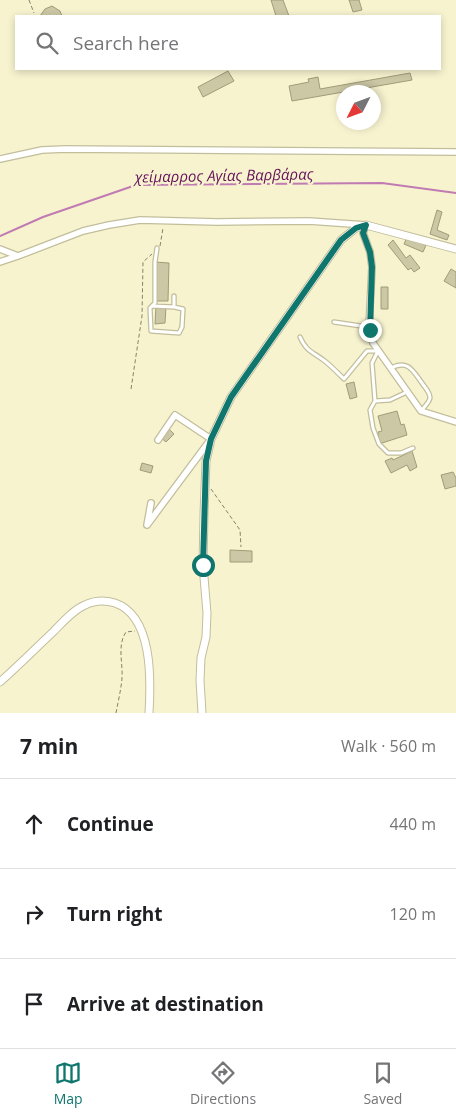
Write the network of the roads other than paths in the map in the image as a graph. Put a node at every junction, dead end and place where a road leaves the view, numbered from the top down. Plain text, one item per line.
1 (456, 152) edge
2 (0, 159) edge
3 (366, 225) junction
4 (0, 248) edge
5 (157, 248) road end
6 (456, 249) edge
7 (18, 256) junction
8 (0, 262) edge
9 (174, 296) dead end
10 (152, 306) junction
11 (174, 307) junction
12 (334, 322) dead end
13 (370, 330) junction
14 (300, 337) dead end
15 (378, 351) junction
16 (390, 368) junction
17 (407, 392) junction
18 (375, 401) junction
19 (421, 411) junction
20 (456, 422) edge
21 (211, 439) junction
22 (158, 440) dead end
23 (413, 448) dead end
24 (151, 502) dead end
25 (0, 682) edge
26 (149, 713) edge
27 (202, 713) edge

1 - 2 street
3 - 6 street
3 - 7 street
3 - 13 street
3 - 21 street
4 - 7 street
5 - 10 lane
7 - 8 street
9 - 11 lane
10 - 11 lane
10 - 11 lane
12 - 13 lane
13 - 15 street
14 - 15 lane
15 - 16 street
15 - 18 lane
16 - 17 street
16 - 19 lane
17 - 18 lane
17 - 19 street
18 - 23 lane
19 - 20 street
21 - 22 street
21 - 24 street
21 - 27 street
25 - 26 street

